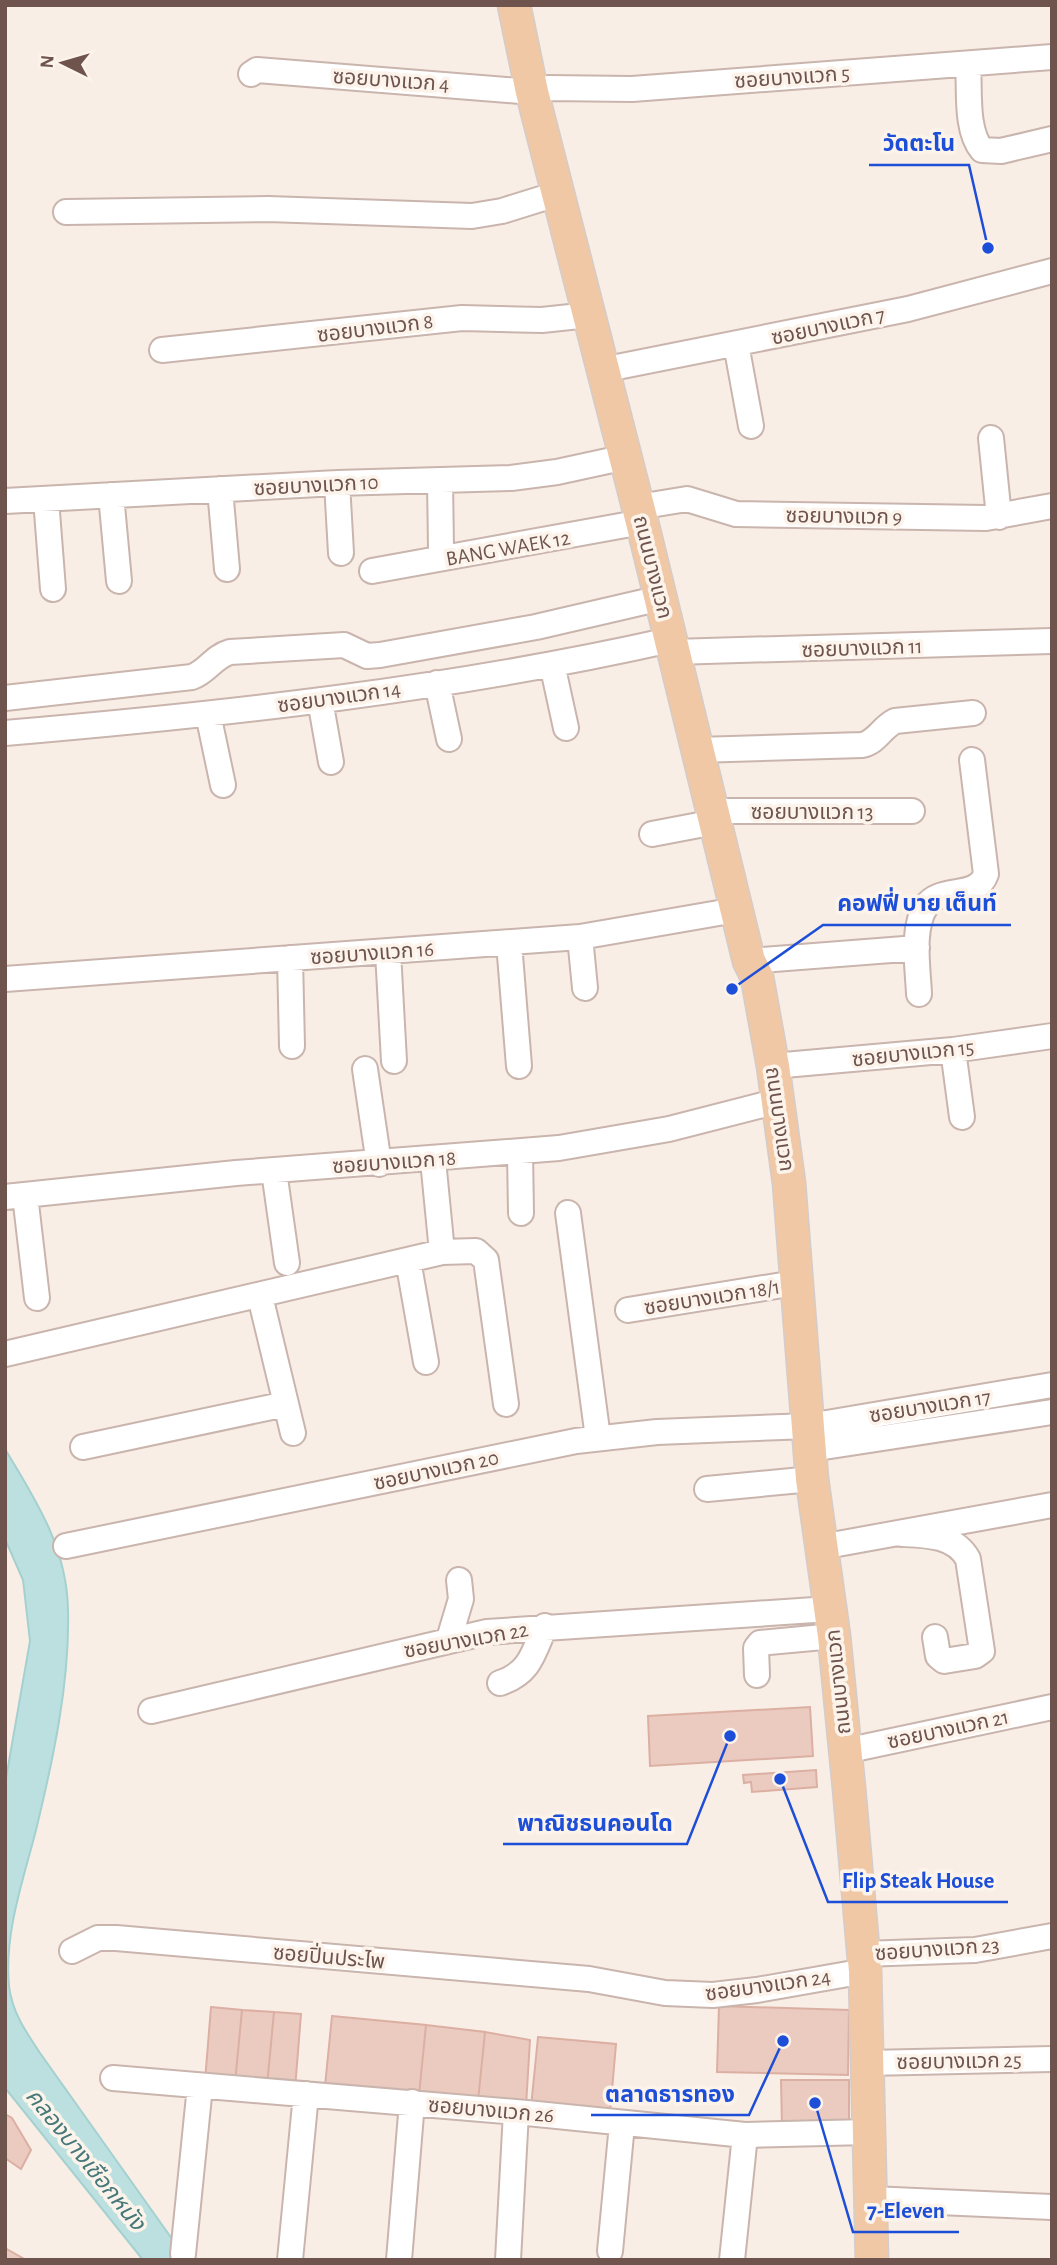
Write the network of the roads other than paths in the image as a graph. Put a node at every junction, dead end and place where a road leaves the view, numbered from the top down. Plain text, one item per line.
1 (514, 5) edge
2 (1052, 57) edge
3 (968, 64) junction
4 (251, 74) dead end
5 (532, 92) junction
6 (1052, 139) edge
7 (560, 193) junction
8 (66, 212) dead end
9 (1052, 271) edge
10 (589, 315) junction
11 (736, 344) junction
12 (162, 350) dead end
13 (602, 370) junction
14 (751, 426) dead end
15 (991, 438) dead end
16 (626, 457) junction
17 (440, 480) junction
18 (337, 483) junction
19 (220, 489) junction
20 (111, 495) junction
21 (46, 499) junction
22 (5, 501) edge
23 (1052, 506) edge
24 (640, 515) junction
25 (999, 517) junction
26 (441, 549) dead end
27 (341, 553) dead end
28 (227, 569) dead end
29 (372, 571) dead end
30 (119, 581) dead end
31 (53, 589) dead end
32 (661, 598) junction
33 (1052, 641) edge
34 (672, 646) junction
35 (551, 664) junction
36 (437, 683) junction
37 (5, 698) edge
38 (320, 700) junction
39 (973, 713) dead end
40 (208, 714) junction
41 (566, 728) dead end
42 (5, 733) edge
43 (449, 739) dead end
44 (697, 750) junction
45 (972, 760) dead end
46 (331, 762) dead end
47 (223, 785) dead end
48 (912, 811) dead end
49 (714, 817) junction
50 (652, 834) dead end
51 (736, 910) junction
52 (580, 937) junction
53 (509, 943) junction
54 (917, 948) junction
55 (388, 952) junction
56 (290, 958) junction
57 (749, 961) junction
58 (5, 979) edge
59 (585, 988) dead end
60 (919, 994) dead end
61 (1052, 1037) edge
62 (292, 1046) dead end
63 (953, 1050) junction
64 (394, 1061) dead end
65 (519, 1066) dead end
66 (773, 1066) junction
67 (365, 1069) dead end
68 (778, 1101) junction
69 (962, 1117) dead end
70 (520, 1152) junction
71 (433, 1160) junction
72 (379, 1164) junction
73 (274, 1171) junction
74 (15, 1196) edge
75 (521, 1213) dead end
76 (568, 1213) dead end
77 (442, 1252) junction
78 (408, 1260) junction
79 (287, 1262) dead end
80 (795, 1283) junction
81 (260, 1296) junction
82 (37, 1298) dead end
83 (628, 1310) dead end
84 (5, 1353) edge
85 (426, 1362) dead end
86 (1052, 1385) edge
87 (286, 1404) junction
88 (506, 1404) dead end
89 (1052, 1412) edge
90 (293, 1433) dead end
91 (598, 1437) junction
92 (83, 1447) dead end
93 (811, 1451) junction
94 (707, 1489) dead end
95 (1052, 1505) edge
96 (902, 1534) junction
97 (66, 1546) dead end
98 (821, 1547) junction
99 (459, 1580) dead end
100 (832, 1622) junction
101 (545, 1626) junction
102 (935, 1637) dead end
103 (449, 1639) junction
104 (757, 1675) dead end
105 (500, 1684) dead end
106 (1052, 1707) edge
107 (151, 1710) dead end
108 (845, 1751) junction
109 (1052, 1936) edge
110 (72, 1951) dead end
111 (864, 1962) junction
112 (589, 1979) joint
113 (1052, 2059) edge
114 (867, 2063) junction
115 (113, 2078) dead end
116 (200, 2086) junction
117 (306, 2094) junction
118 (412, 2102) junction
119 (516, 2112) junction
120 (622, 2124) junction
121 (869, 2132) junction
122 (745, 2135) junction
123 (871, 2199) junction
124 (1052, 2207) edge
125 (610, 2251) dead end
126 (183, 2255) dead end
127 (290, 2260) edge
128 (399, 2260) edge
129 (508, 2260) edge
130 (732, 2260) edge
131 (872, 2260) edge

1 - 5 main road, ถนนบางแวก
2 - 3 street, ซอยบางแวก 5
3 - 5 street, ซอยบางแวก 5
3 - 6 street
4 - 5 street, ซอยบางแวก 4
5 - 7 main road, ถนนบางแวก
7 - 8 street
7 - 10 main road, ถนนบางแวก
9 - 11 street, ซอยบางแวก 7
10 - 12 street, ซอยบางแวก 8
10 - 13 main road, ถนนบางแวก
11 - 13 street, ซอยบางแวก 7
11 - 14 street
13 - 16 main road, ถนนบางแวก
15 - 25 street
16 - 17 street, ซอยบางแวก 10
16 - 24 main road, ถนนบางแวก
17 - 18 street, ซอยบางแวก 10
17 - 26 street
18 - 19 street, ซอยบางแวก 10
18 - 27 street
19 - 20 street, ซอยบางแวก 10
19 - 28 street
20 - 21 street, ซอยบางแวก 10
20 - 30 street
21 - 22 street, ซอยบางแวก 10
21 - 31 street
23 - 25 street, ซอยบางแวก 9
24 - 25 street, ซอยบางแวก 9
24 - 29 street, BANG WAEK 12
24 - 32 main road, ถนนบางแวก
32 - 34 main road, ถนนบางแวก
32 - 37 street
33 - 34 street, ซอยบางแวก 11
34 - 35 street, ซอยบางแวก 14
34 - 44 main road, ถนนบางแวก
35 - 36 street, ซอยบางแวก 14
35 - 41 street
36 - 38 street, ซอยบางแวก 14
36 - 43 street
38 - 40 street, ซอยบางแวก 14
38 - 46 street
39 - 44 street
40 - 42 street, ซอยบางแวก 14
40 - 47 street
44 - 49 main road, ถนนบางแวก
45 - 54 street
48 - 49 street, ซอยบางแวก 13
49 - 50 street, ซอยบางแวก 13
49 - 51 main road, ถนนบางแวก
51 - 52 street, ซอยบางแวก 16
51 - 57 main road, ถนนบางแวก
52 - 53 street, ซอยบางแวก 16
52 - 59 street
53 - 55 street, ซอยบางแวก 16
53 - 65 street
54 - 57 street
54 - 60 street
55 - 56 street, ซอยบางแวก 16
55 - 64 street
56 - 58 street, ซอยบางแวก 16
56 - 62 street
57 - 66 main road, ถนนบางแวก
61 - 63 street, ซอยบางแวก 15
63 - 66 street, ซอยบางแวก 15
63 - 69 street
66 - 68 main road, ถนนบางแวก
67 - 72 street
68 - 70 street, ซอยบางแวก 18
68 - 80 main road, ถนนบางแวก
70 - 71 street, ซอยบางแวก 18
70 - 75 street
71 - 72 street, ซอยบางแวก 18
71 - 77 street
72 - 73 street, ซอยบางแวก 18
73 - 74 street, ซอยบางแวก 18
73 - 79 street
74 - 82 street
76 - 91 street
77 - 78 street
77 - 88 street
78 - 81 street
78 - 85 street
80 - 83 street, ซอยบางแวก 18/1
80 - 93 main road, ถนนบางแวก
81 - 84 street
81 - 87 street
86 - 93 street, ซอยบางแวก 17
87 - 90 street
87 - 92 street
89 - 93 street
91 - 93 street, ซอยบางแวก 20
91 - 97 street, ซอยบางแวก 20
93 - 94 street
93 - 98 main road, ถนนบางแวก
95 - 96 street
96 - 98 street
96 - 102 street
98 - 100 main road, ถนนบางแวก
99 - 103 street
100 - 101 street, ซอยบางแวก 22
100 - 104 street
100 - 108 main road, ถนนบางแวก
101 - 103 street, ซอยบางแวก 22
101 - 105 street
103 - 107 street, ซอยบางแวก 22
106 - 108 street, ซอยบางแวก 21
108 - 111 main road, ถนนบางแวก
109 - 111 street, ซอยบางแวก 23
110 - 112 street, ซอยปิ่นประไพ
111 - 112 street, ซอยบางแวก 24
111 - 114 main road, ถนนบางแวก
113 - 114 street, ซอยบางแวก 25
114 - 121 main road, ถนนบางแวก
115 - 116 street, ซอยบางแวก 26
116 - 117 street, ซอยบางแวก 26
116 - 126 street
117 - 118 street, ซอยบางแวก 26
117 - 127 street
118 - 119 street, ซอยบางแวก 26
118 - 128 street
119 - 120 street, ซอยบางแวก 26
119 - 129 street
120 - 122 street, ซอยบางแวก 26
120 - 125 street
121 - 122 street, ซอยบางแวก 26
121 - 123 main road, ถนนบางแวก
122 - 130 street
123 - 124 street
123 - 131 main road, ถนนบางแวก

